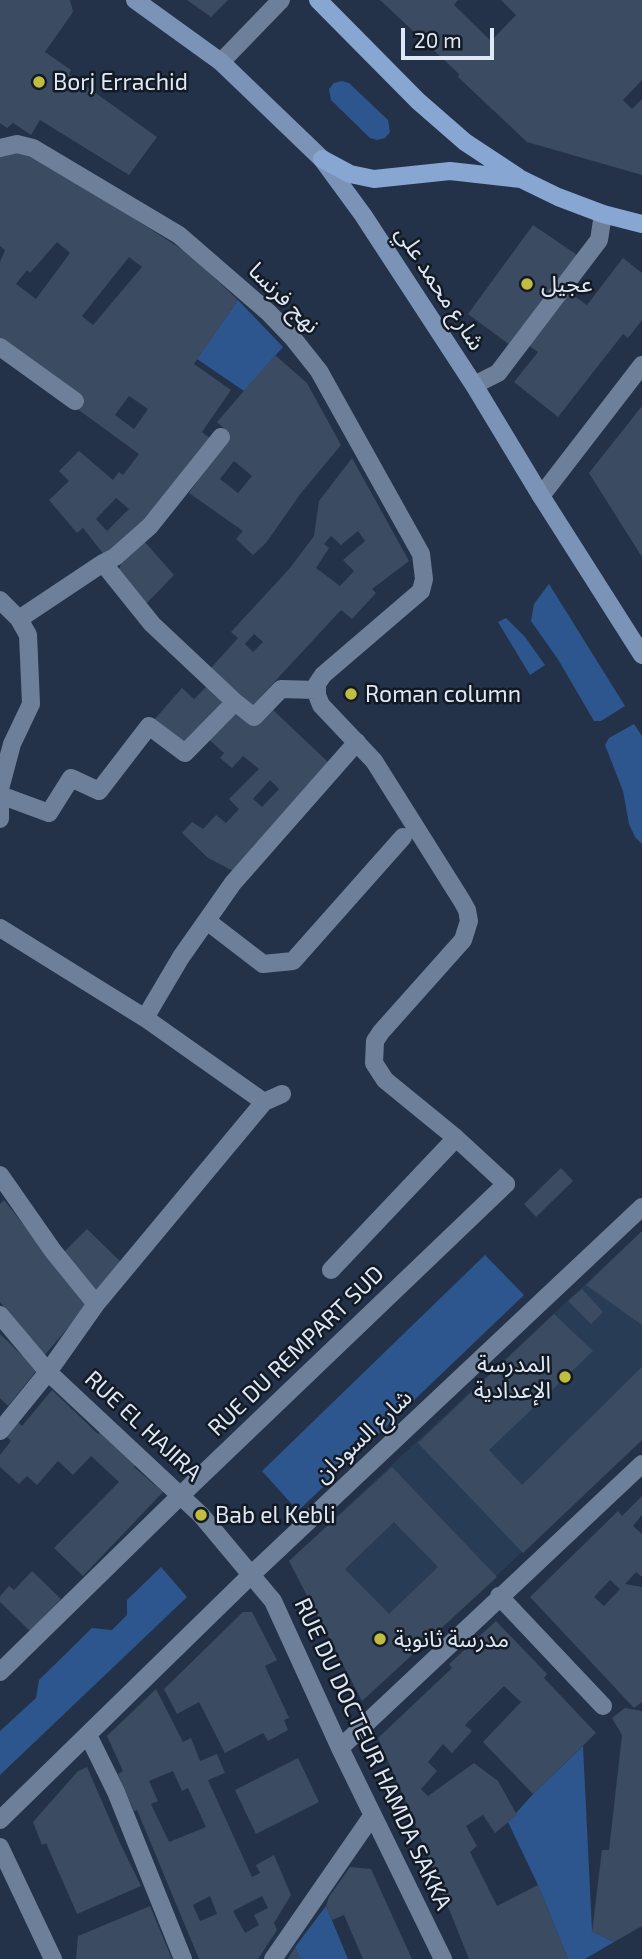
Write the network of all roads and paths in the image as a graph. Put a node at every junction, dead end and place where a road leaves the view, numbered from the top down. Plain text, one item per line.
1 (135, 0) edge
2 (281, 0) edge
3 (318, 0) edge
4 (221, 62) junction
5 (0, 148) edge
6 (322, 159) junction
7 (521, 179) junction
8 (603, 214) junction
9 (642, 224) edge
10 (0, 347) edge
11 (642, 365) edge
12 (474, 385) junction
13 (75, 401) dead end
14 (221, 437) dead end
15 (541, 496) junction
16 (103, 563) junction
17 (0, 600) edge
18 (19, 619) junction
19 (642, 655) edge
20 (316, 690) junction
21 (235, 702) junction
22 (357, 742) junction
23 (0, 789) edge
24 (0, 795) edge
25 (0, 804) edge
26 (0, 819) edge
27 (403, 837) dead end
28 (207, 921) junction
29 (0, 928) edge
30 (145, 1018) junction
31 (282, 1094) dead end
32 (264, 1102) junction
33 (456, 1138) junction
34 (0, 1175) edge
35 (642, 1208) edge
36 (331, 1270) dead end
37 (96, 1304) junction
38 (0, 1315) edge
39 (48, 1372) junction
40 (0, 1431) edge
41 (642, 1464) edge
42 (181, 1494) junction
43 (251, 1575) junction
44 (499, 1596) junction
45 (0, 1672) edge
46 (603, 1706) dead end
47 (88, 1735) junction
48 (340, 1748) junction
49 (372, 1816) junction
50 (0, 1820) edge
51 (0, 1847) edge
52 (53, 1959) edge
53 (183, 1959) edge
54 (274, 1959) edge
55 (443, 1959) edge

1 - 4 main road, شارع محمد علي
2 - 4 street
3 - 7 main road
4 - 6 main road, شارع محمد علي
5 - 20 street, نهج فرنسا
6 - 7 main road
6 - 12 main road, شارع محمد علي
7 - 8 main road
8 - 9 main road
8 - 12 street
10 - 13 street
11 - 15 street
12 - 15 main road, شارع محمد علي
14 - 16 street
15 - 19 main road, شارع محمد علي
16 - 18 street
16 - 21 street
17 - 18 street
18 - 23 street
20 - 21 street
20 - 22 street
21 - 24 street
22 - 28 street
22 - 33 street
25 - 26 street
27 - 28 street
28 - 30 street
29 - 30 street
30 - 32 street
31 - 32 street
32 - 37 street
33 - 36 street
33 - 42 street, RUE DU REMPART SUD
34 - 37 street
35 - 43 street, شارع السودان
37 - 39 street
38 - 39 street, RUE EL HAJIRA
39 - 40 street
39 - 42 street, RUE EL HAJIRA
41 - 44 street
42 - 43 street, RUE EL HAJIRA
42 - 45 street, RUE DU REMPART SUD
43 - 47 street, شارع السودان
43 - 48 street, RUE DU DOCTEUR HAMDA SAKKA
44 - 46 street
44 - 48 street
47 - 50 street, شارع السودان
47 - 53 street
48 - 49 street, RUE DU DOCTEUR HAMDA SAKKA
49 - 54 street
49 - 55 street, RUE DU DOCTEUR HAMDA SAKKA
51 - 52 street

